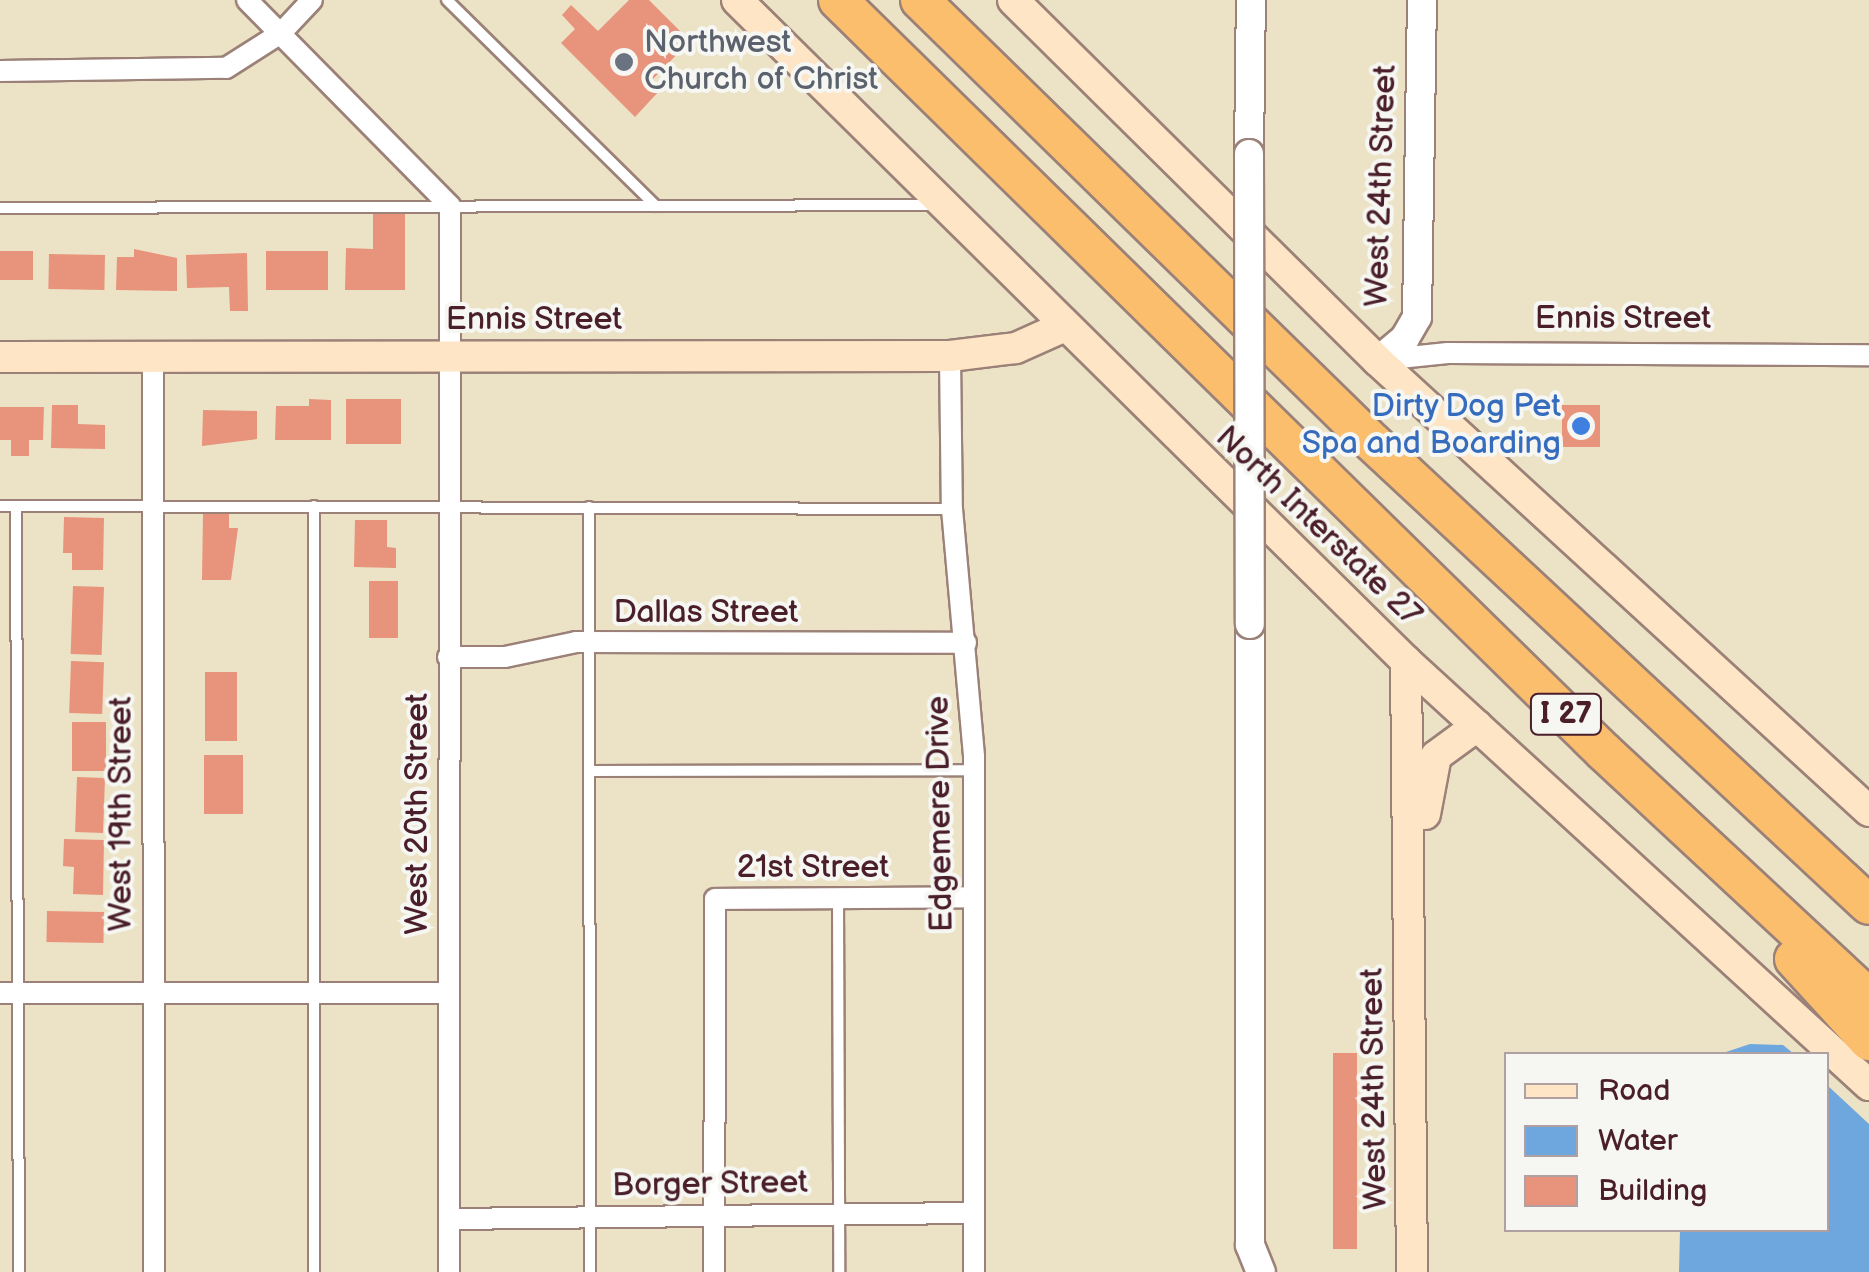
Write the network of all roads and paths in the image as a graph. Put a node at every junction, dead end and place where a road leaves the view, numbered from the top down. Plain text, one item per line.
1 (247, 0) edge
2 (312, 0) edge
3 (447, 0) edge
4 (737, 0) edge
5 (838, 0) edge
6 (920, 0) edge
7 (1013, 0) edge
8 (1251, 0) edge
9 (1422, 0) edge
10 (281, 33) junction
11 (0, 71) edge
12 (940, 205) junction
13 (450, 206) junction
14 (656, 206) junction
15 (0, 208) edge
16 (1063, 328) junction
17 (1869, 355) edge
18 (153, 356) junction
19 (450, 356) junction
20 (950, 356) junction
21 (0, 357) edge
22 (1378, 360) junction
23 (0, 506) edge
24 (16, 506) junction
25 (152, 506) junction
26 (314, 506) junction
27 (449, 506) junction
28 (590, 507) junction
29 (952, 509) junction
30 (590, 642) junction
31 (966, 643) junction
32 (448, 657) junction
33 (1406, 661) junction
34 (1477, 726) junction
35 (1604, 751) junction
36 (974, 770) junction
37 (590, 771) junction
38 (1869, 810) edge
39 (972, 897) junction
40 (838, 898) junction
41 (1869, 903) edge
42 (1408, 905) junction
43 (9, 993) edge
44 (314, 993) junction
45 (448, 993) junction
46 (152, 994) junction
47 (1869, 998) edge
48 (1869, 1040) edge
49 (1869, 1086) edge
50 (972, 1213) junction
51 (714, 1214) junction
52 (838, 1214) junction
53 (590, 1216) junction
54 (449, 1219) junction
55 (19, 1272) edge
56 (154, 1272) edge
57 (314, 1272) edge
58 (449, 1272) edge
59 (590, 1272) edge
60 (714, 1272) edge
61 (839, 1272) edge
62 (974, 1272) edge
63 (1260, 1272) edge
64 (1412, 1272) edge

1 - 10 street
2 - 10 street
3 - 14 lane
4 - 12 main road, North Interstate 27
5 - 35 highway, I 27
6 - 41 highway, I 27
7 - 22 main road
8 - 63 street, bridge
9 - 22 street, West 24th Street
10 - 11 street
10 - 13 street
12 - 14 lane
12 - 16 main road, North Interstate 27
13 - 14 lane
13 - 15 lane
13 - 19 street, West 20th Street
16 - 20 main road, Ennis Street
16 - 33 main road, North Interstate 27
17 - 22 street, Ennis Street
18 - 19 main road, Ennis Street
18 - 21 main road, Ennis Street
18 - 25 street, West 19th Street
19 - 20 main road, Ennis Street
19 - 27 street, West 20th Street
20 - 29 street, Edgemere Drive
22 - 38 main road
23 - 24 lane
24 - 25 lane
24 - 43 lane
25 - 26 lane
25 - 46 street, West 19th Street
26 - 27 lane
26 - 44 lane
27 - 28 lane
27 - 32 street, West 20th Street
28 - 29 lane
28 - 30 lane
29 - 31 street, Edgemere Drive
30 - 31 street, Dallas Street
30 - 32 street, Dallas Street
30 - 37 lane
31 - 36 street, Edgemere Drive
32 - 45 street, West 20th Street
33 - 34 main road, North Interstate 27
33 - 42 main road, West 24th Street
34 - 42 main road, West 24th Street
34 - 49 main road, North Interstate 27
35 - 47 highway, I 27
35 - 48 highway
36 - 37 lane
36 - 39 street, Edgemere Drive
37 - 53 lane
39 - 40 street, 21st Street
39 - 50 street, Edgemere Drive
40 - 51 street, 21st Street
40 - 52 lane
42 - 64 main road, West 24th Street
43 - 46 street
43 - 55 lane
44 - 45 street
44 - 46 street
44 - 57 lane
45 - 54 street, West 20th Street
46 - 56 street, West 19th Street
50 - 52 street, Borger Street
50 - 62 street, Edgemere Drive
51 - 52 street, Borger Street
51 - 53 street, Borger Street
51 - 60 street
52 - 61 lane
53 - 54 street, Borger Street
53 - 59 lane
54 - 58 street, West 20th Street

